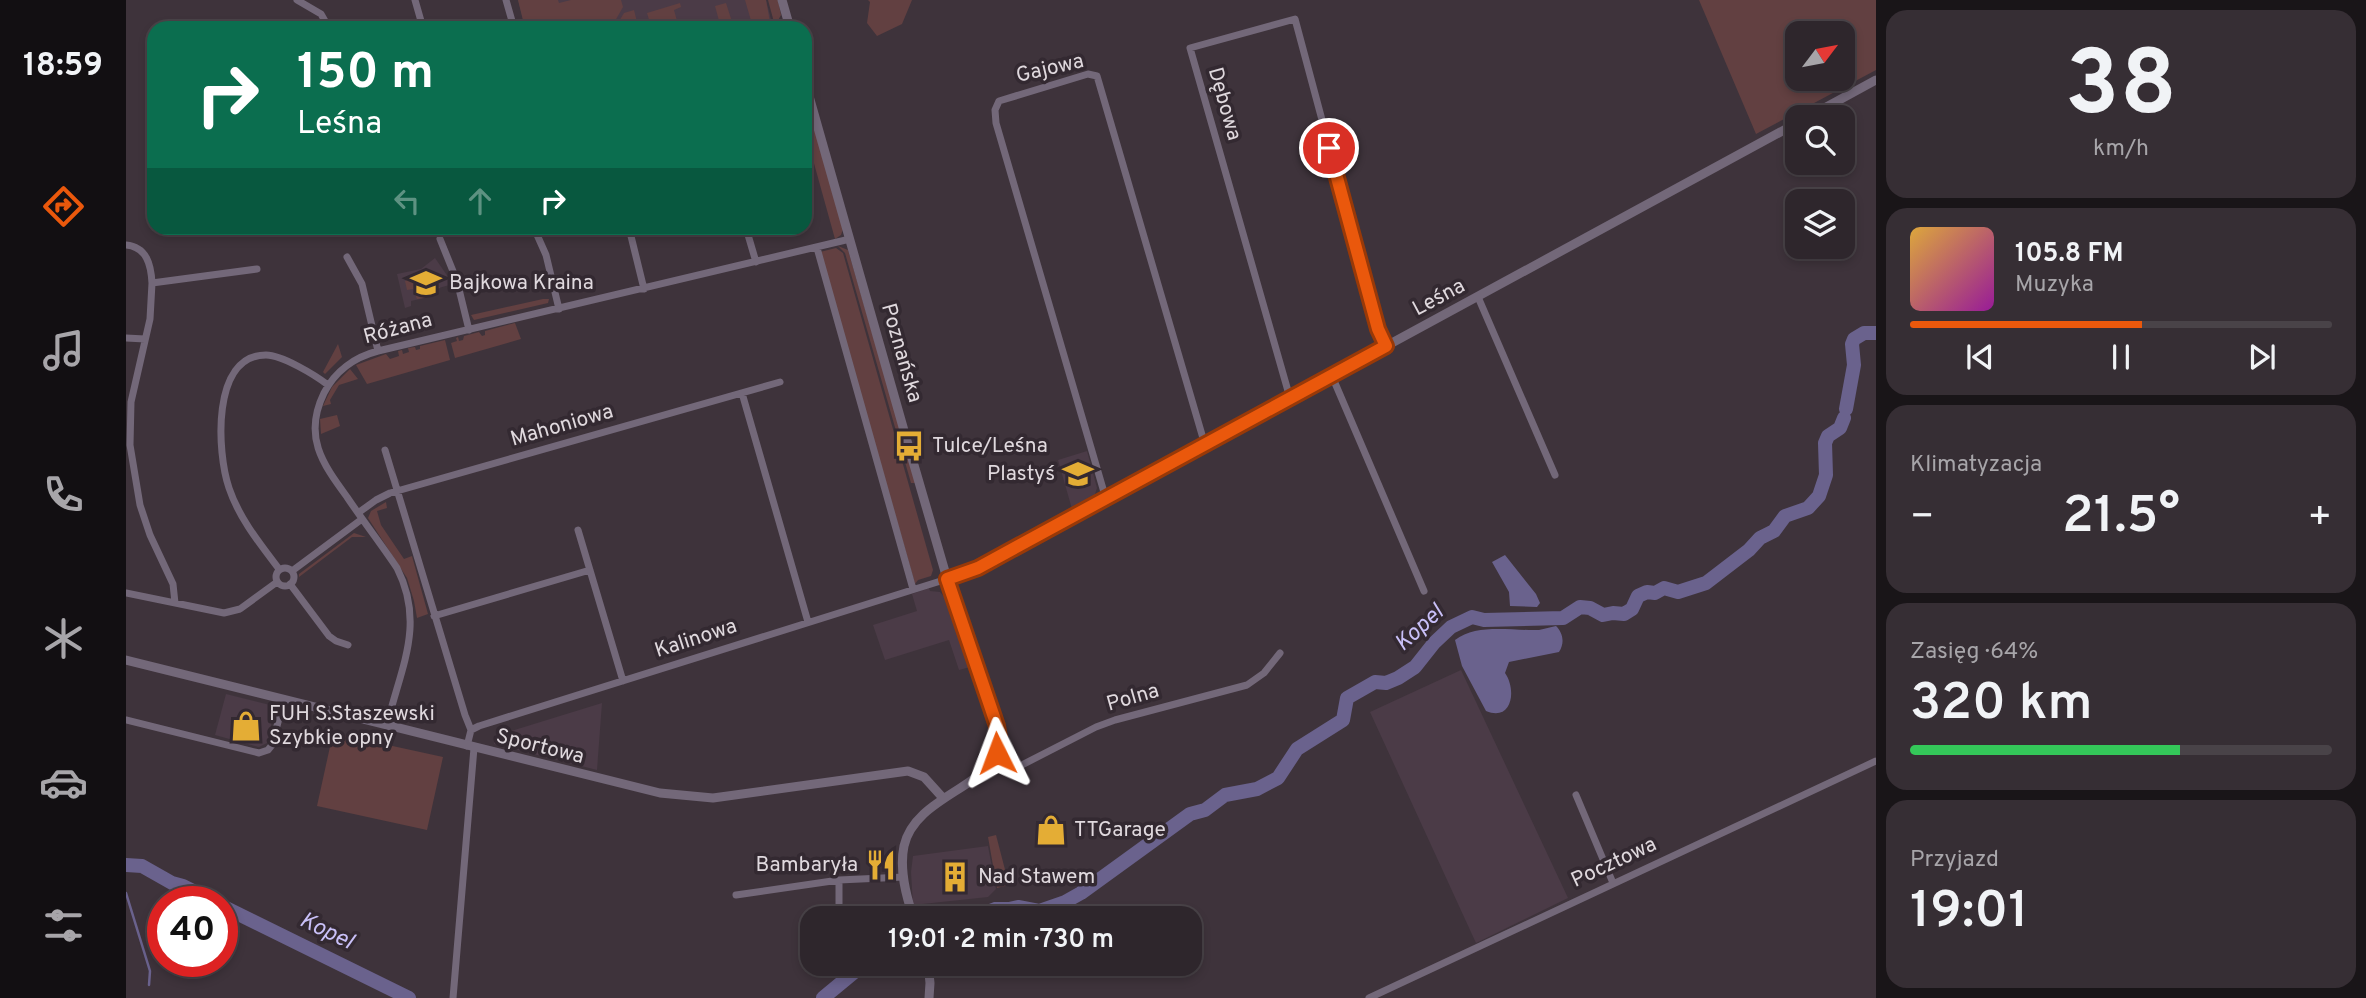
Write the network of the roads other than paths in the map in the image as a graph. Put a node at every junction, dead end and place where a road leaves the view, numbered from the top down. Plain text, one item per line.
1 (297, 0) edge
2 (415, 0) edge
3 (506, 0) edge
4 (782, 0) edge
5 (326, 21) edge
6 (421, 21) edge
7 (512, 21) edge
8 (788, 21) edge
9 (1876, 80) edge
10 (1830, 105) edge
11 (812, 106) edge
12 (1785, 130) edge
13 (537, 235) edge
14 (631, 235) edge
15 (749, 235) edge
16 (440, 239) dead end
17 (850, 239) junction
18 (126, 244) edge
19 (817, 248) junction
20 (347, 257) dead end
21 (756, 261) junction
22 (257, 269) dead end
23 (152, 283) junction
24 (644, 289) junction
25 (1478, 297) junction
26 (559, 309) junction
27 (469, 330) junction
28 (126, 338) edge
29 (145, 339) junction
30 (1386, 346) junction
31 (378, 351) junction
32 (1332, 376) junction
33 (780, 382) dead end
34 (328, 385) junction
35 (742, 393) junction
36 (1290, 398) junction
37 (128, 435) edge
38 (1205, 445) junction
39 (385, 450) dead end
40 (1555, 475) dead end
41 (396, 492) junction
42 (1106, 499) junction
43 (360, 516) junction
44 (578, 530) dead end
45 (279, 569) junction
46 (590, 570) junction
47 (292, 571) junction
48 (947, 579) junction
49 (277, 582) junction
50 (290, 584) junction
51 (913, 589) junction
52 (1424, 592) dead end
53 (126, 593) edge
54 (175, 603) junction
55 (435, 615) junction
56 (808, 622) junction
57 (348, 645) dead end
58 (1280, 653) dead end
59 (126, 660) edge
60 (623, 681) junction
61 (284, 699) junction
62 (126, 720) edge
63 (387, 725) junction
64 (471, 730) junction
65 (471, 747) junction
66 (1876, 761) edge
67 (992, 763) junction
68 (1576, 795) dead end
69 (943, 798) junction
70 (904, 877) junction
71 (839, 880) junction
72 (1613, 883) junction
73 (736, 895) dead end
74 (839, 906) edge
75 (910, 906) edge
76 (929, 976) edge
77 (453, 998) edge
78 (929, 998) edge
79 (1369, 998) edge

1 - 5 street
2 - 6 street
3 - 7 street
4 - 8 street
9 - 10 street
11 - 17 street, Poznańska
12 - 25 street, Leśna
13 - 26 street
14 - 24 street
15 - 21 street
16 - 27 street
17 - 19 street, Różana
17 - 48 street, Poznańska
18 - 23 street
19 - 21 street, Różana
19 - 51 street
20 - 31 street
21 - 24 street, Różana
22 - 23 street
23 - 29 street
24 - 26 street, Różana
25 - 30 street, Leśna
25 - 40 street
26 - 27 street, Różana
27 - 31 street, Różana
28 - 29 street
29 - 37 street
30 - 32 street, Leśna
30 - 36 street, Dębowa
31 - 34 street, Różana
32 - 36 street, Leśna
32 - 52 street
33 - 35 street, Mahoniowa
34 - 43 street, Różana
34 - 45 street
35 - 41 street, Mahoniowa
35 - 56 street
36 - 38 street, Leśna
37 - 54 street
38 - 42 street, Leśna
38 - 42 street, Gajowa
39 - 41 street
41 - 43 street, Mahoniowa
41 - 55 street
42 - 48 street, Leśna
43 - 47 street, Mahoniowa
43 - 63 street, Różana
44 - 46 street
45 - 47 street
45 - 49 street
46 - 55 street
46 - 60 street
47 - 50 street
48 - 51 street, Kalinowa
48 - 67 street, Poznańska
49 - 50 street
49 - 54 street
50 - 57 street
51 - 56 street, Kalinowa
53 - 54 street
55 - 64 street
56 - 60 street, Kalinowa
58 - 67 street, Polna
59 - 61 street, Sportowa
60 - 64 street, Kalinowa
61 - 62 street
61 - 63 street, Sportowa
63 - 65 street, Sportowa
64 - 65 street
65 - 69 street, Sportowa
65 - 77 street
66 - 72 street, Pocztowa
67 - 69 street
68 - 72 street
69 - 70 street
70 - 71 street
70 - 75 street
71 - 73 street
71 - 74 street
72 - 79 street, Pocztowa
76 - 78 street

